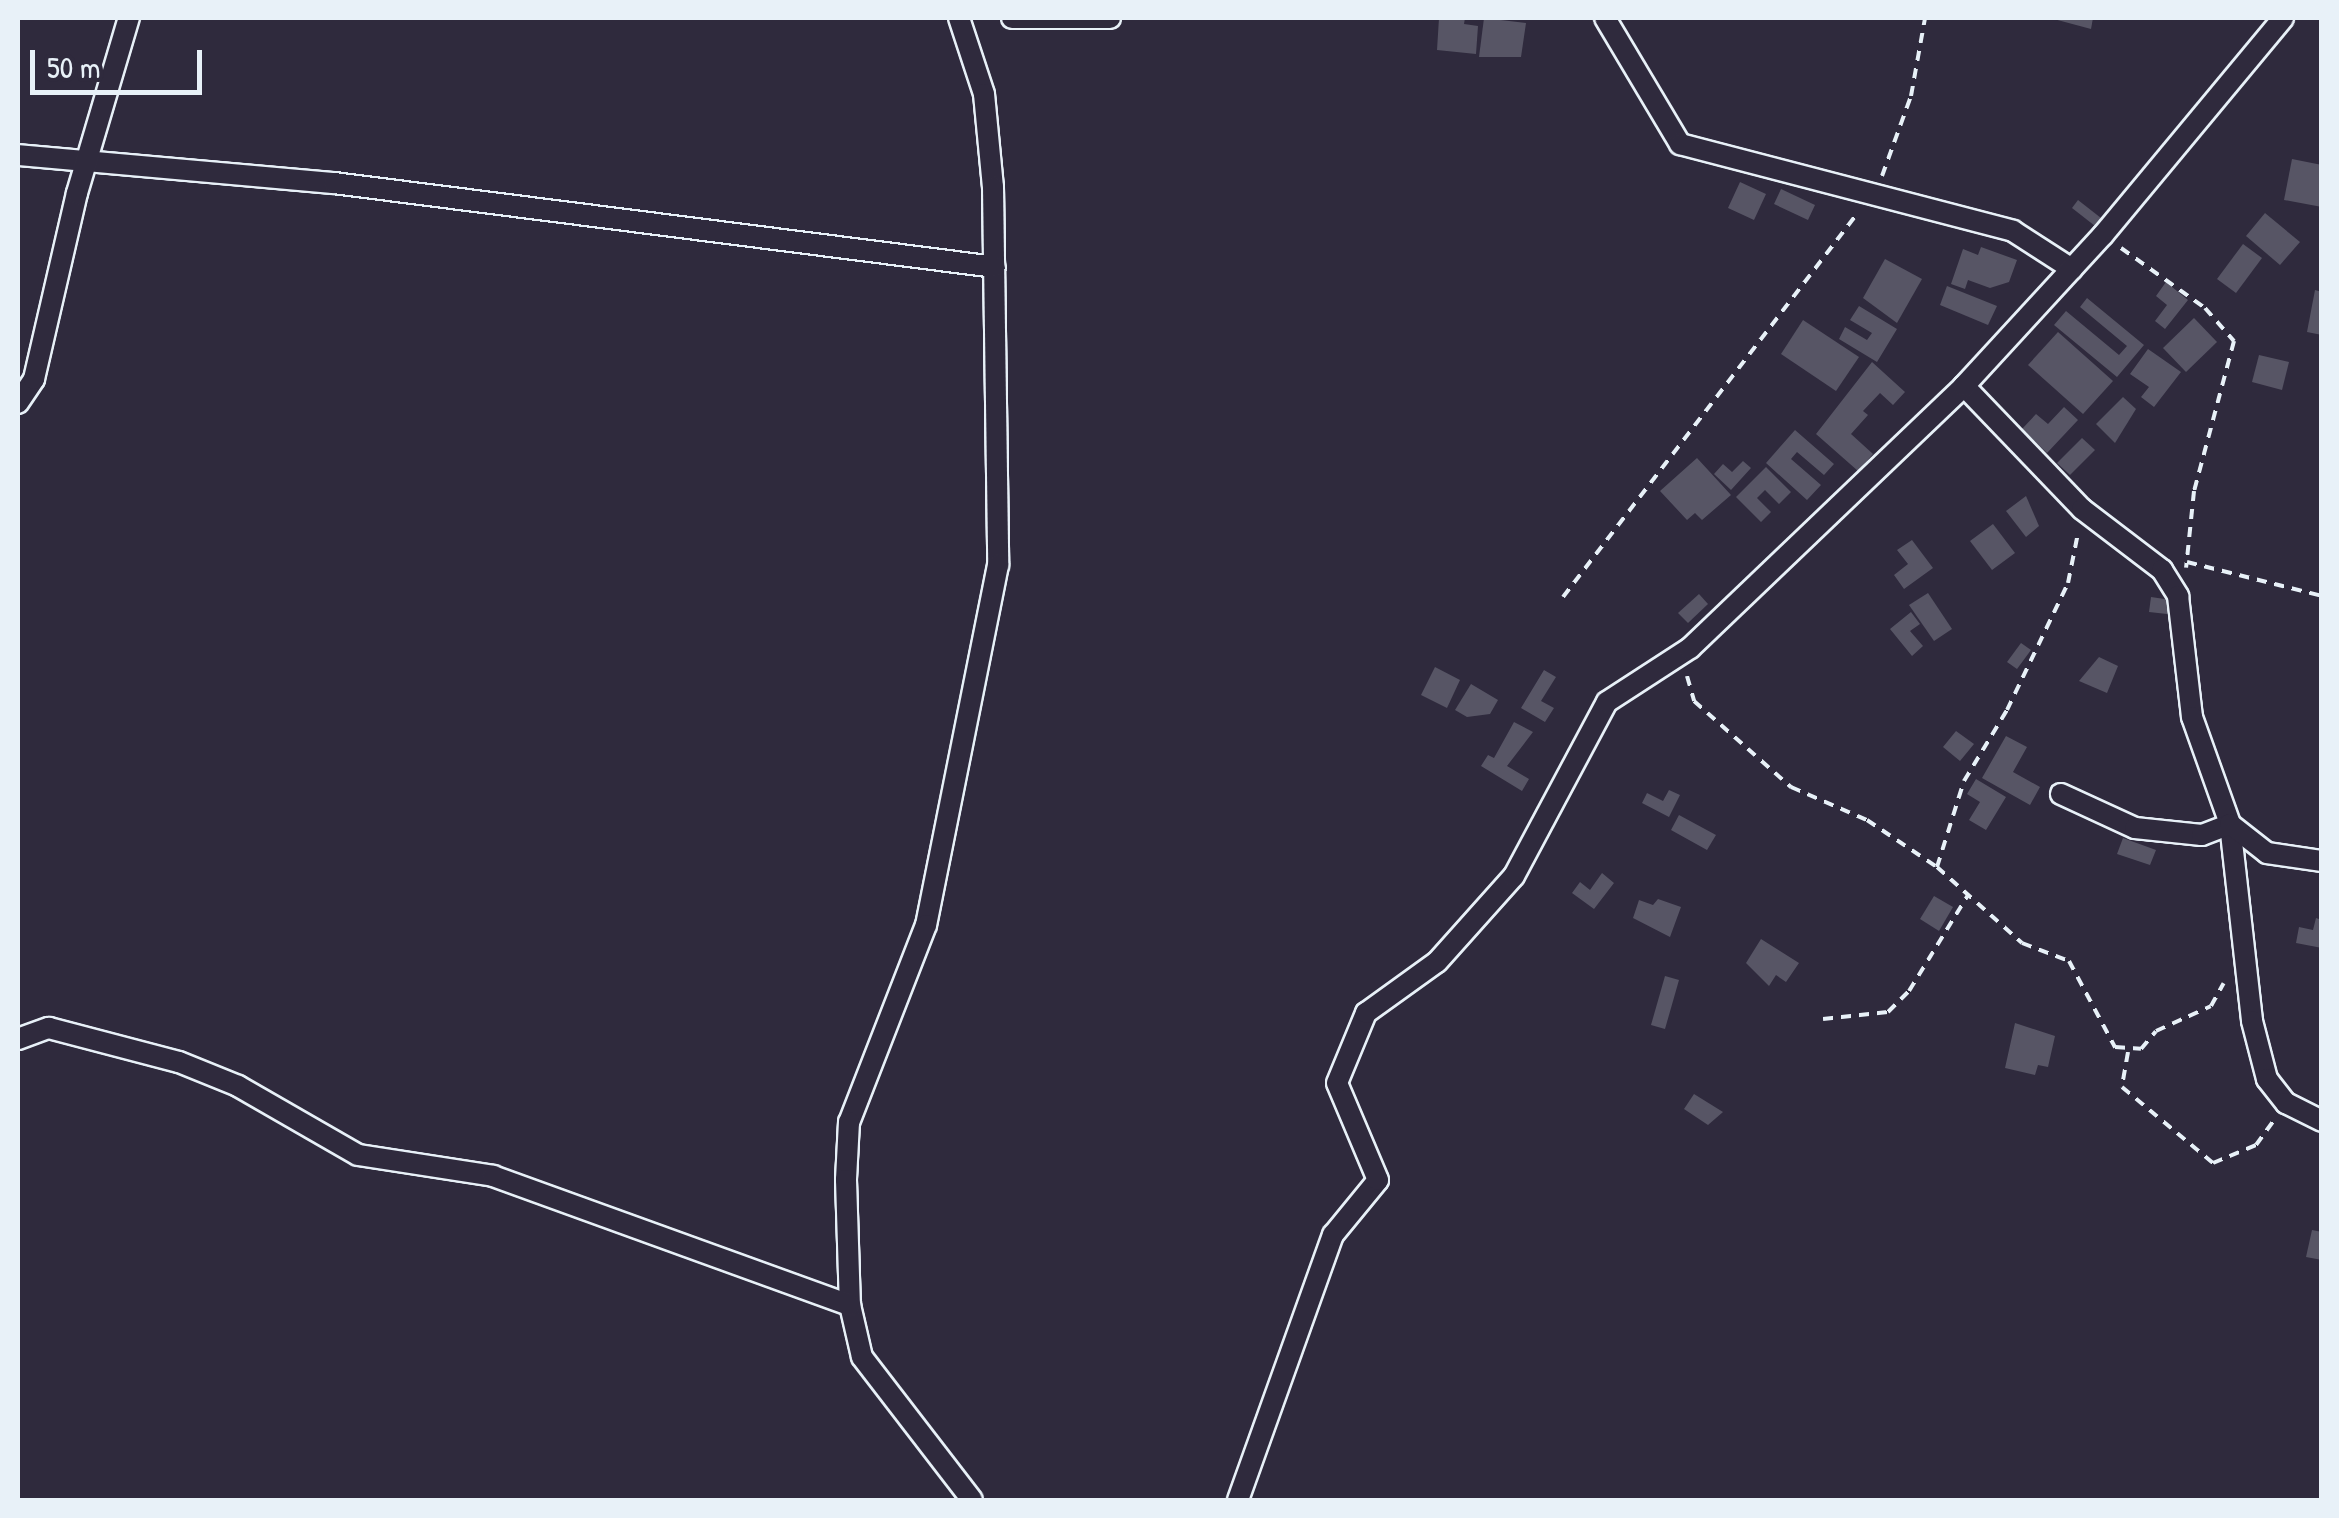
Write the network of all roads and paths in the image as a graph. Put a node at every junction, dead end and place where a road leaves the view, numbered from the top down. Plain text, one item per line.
1 (129, 18) edge
2 (959, 18) edge
3 (1012, 18) edge
4 (1110, 18) edge
5 (1606, 18) edge
6 (1925, 18) edge
7 (2284, 18) edge
8 (18, 155) edge
9 (86, 162) junction
10 (1872, 192) junction
11 (2103, 235) junction
12 (995, 267) junction
13 (2072, 269) junction
14 (1964, 386) junction
15 (18, 402) edge
16 (2082, 510) junction
17 (2187, 562) junction
18 (2185, 581) dead end
19 (2322, 596) edge
20 (1563, 597) dead end
21 (1690, 648) junction
22 (2060, 794) dead end
23 (2230, 824) junction
24 (2322, 861) edge
25 (1937, 867) junction
26 (1968, 895) junction
27 (2244, 943) junction
28 (1823, 1019) dead end
29 (18, 1038) edge
30 (2128, 1052) junction
31 (2294, 1108) junction
32 (2322, 1120) edge
33 (850, 1305) junction
34 (972, 1500) edge
35 (1238, 1500) edge

1 - 9 street
2 - 12 street
3 - 4 street
5 - 10 street
6 - 10 path
7 - 11 street
8 - 9 street
9 - 12 street
9 - 15 street
10 - 13 street
10 - 20 path
11 - 13 street
11 - 17 path
12 - 33 street
13 - 14 street
14 - 16 street
14 - 21 street
16 - 23 street
16 - 25 path
17 - 18 path
17 - 19 path
21 - 25 path
21 - 35 street
22 - 23 street
23 - 24 street
23 - 27 street
25 - 26 path
26 - 28 path
26 - 30 path
27 - 30 path
27 - 31 street
29 - 33 street
30 - 31 path
31 - 32 street
33 - 34 street

